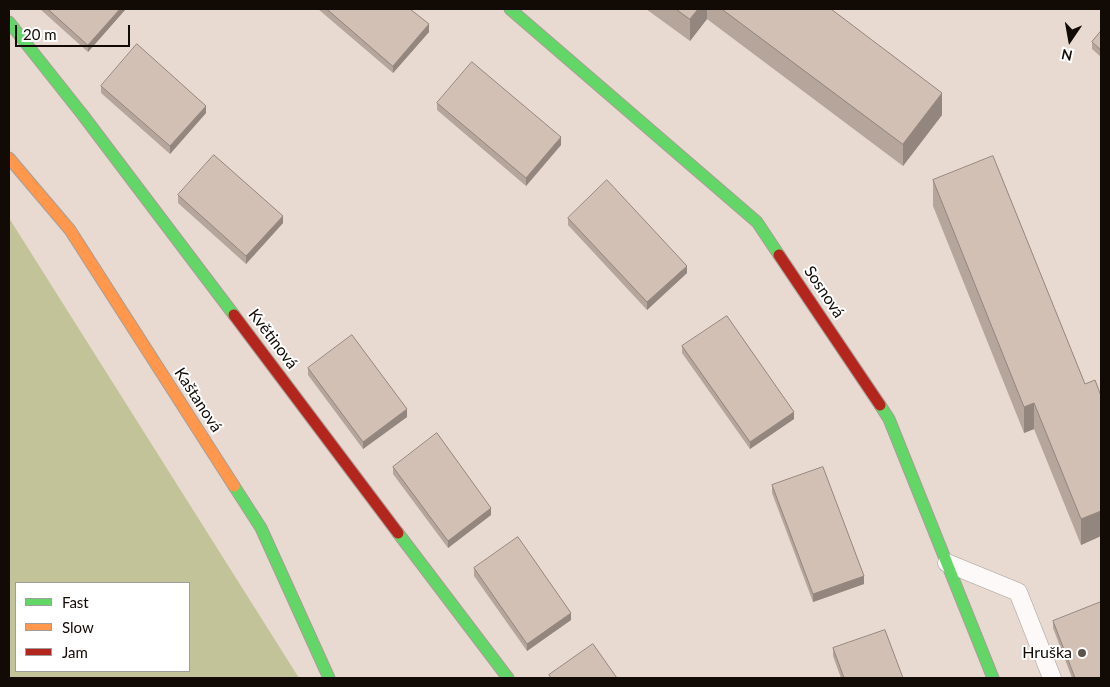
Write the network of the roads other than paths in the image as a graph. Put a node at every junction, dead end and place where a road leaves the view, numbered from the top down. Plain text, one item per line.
1 (510, 9) edge
2 (9, 22) edge
3 (9, 158) edge
4 (947, 563) junction
5 (329, 678) edge
6 (508, 678) edge
7 (993, 678) edge
8 (1052, 678) edge

1 - 4 street, Sosnová
2 - 6 street, Květinová
3 - 5 street, Kaštanová
4 - 7 street, Sosnová
4 - 8 lane

